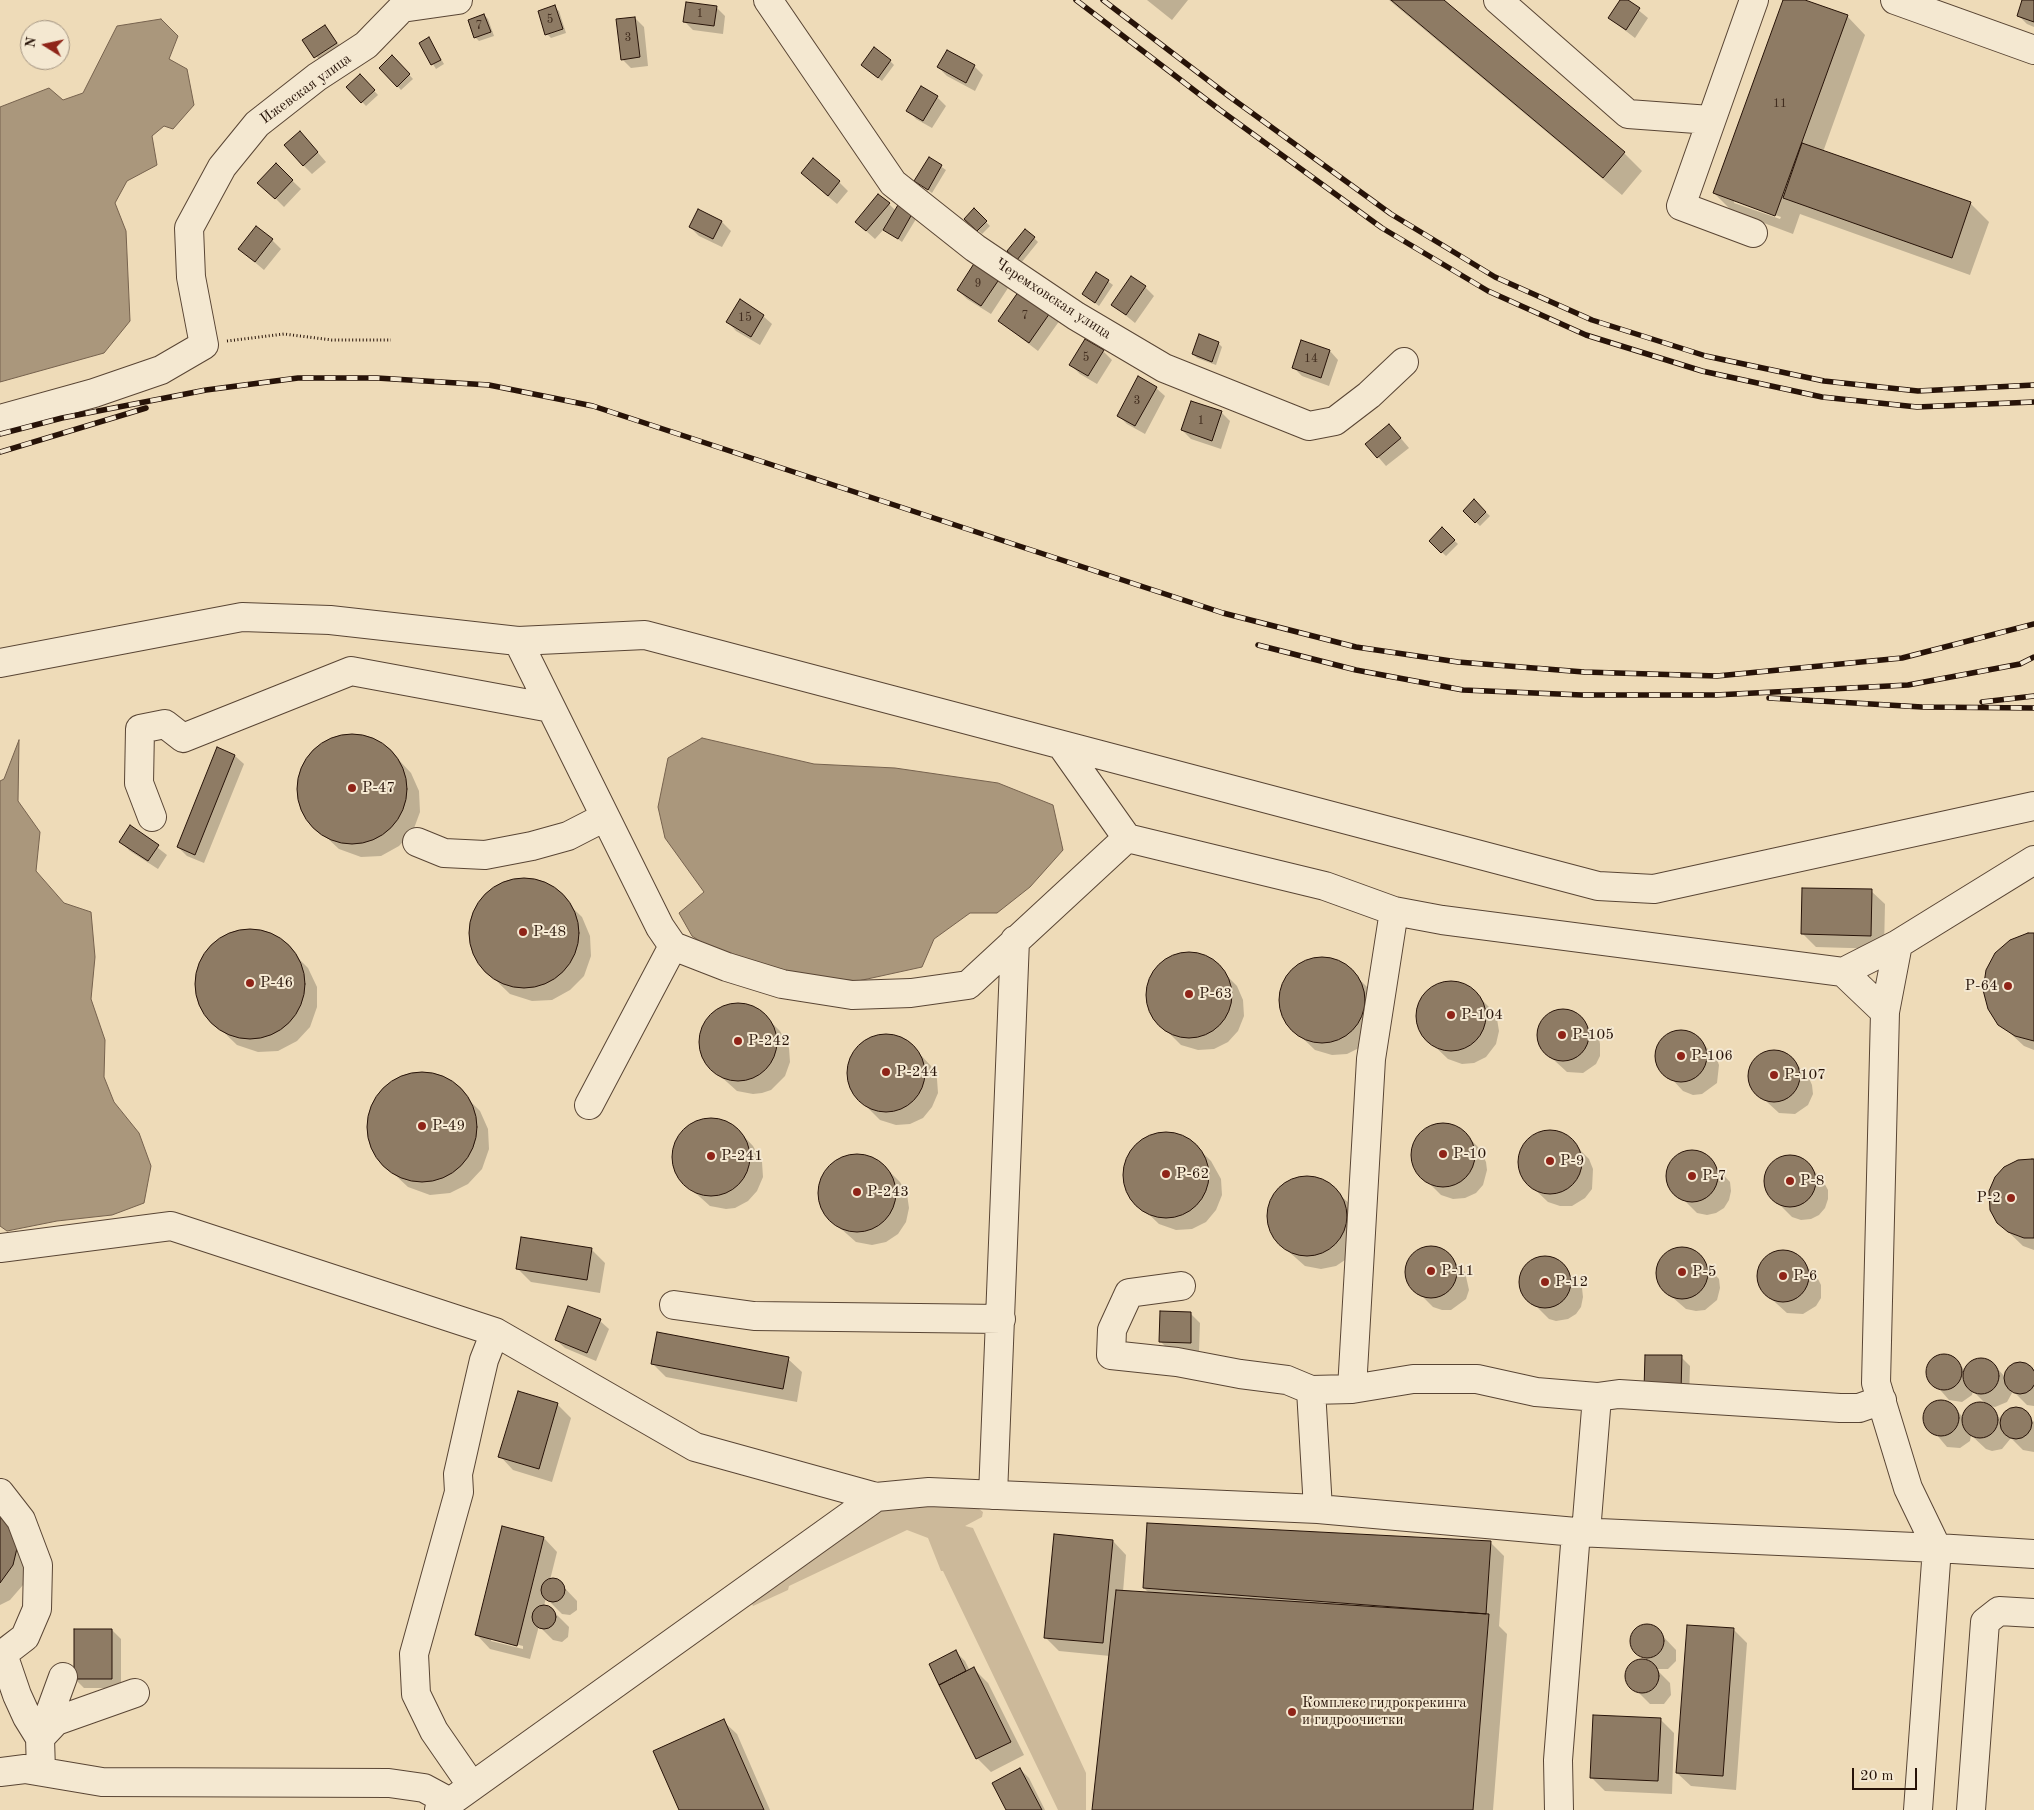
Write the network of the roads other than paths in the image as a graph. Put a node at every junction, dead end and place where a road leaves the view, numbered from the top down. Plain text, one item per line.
1 (458, 0) edge
2 (1498, 0) edge
3 (1754, 0) edge
4 (1895, 0) edge
5 (404, 4) edge
6 (773, 6) edge
7 (2034, 50) edge
8 (1710, 120) junction
9 (1754, 233) dead end
10 (1404, 362) dead end
11 (0, 419) edge
12 (518, 641) junction
13 (0, 663) edge
14 (551, 708) junction
15 (1062, 746) junction
16 (2034, 806) edge
17 (152, 817) dead end
18 (605, 817) junction
19 (1127, 838) junction
20 (417, 842) dead end
21 (2034, 860) edge
22 (1394, 910) junction
23 (1015, 940) junction
24 (1898, 944) junction
25 (673, 946) junction
26 (1843, 972) junction
27 (1885, 1012) junction
28 (589, 1104) dead end
29 (0, 1248) edge
30 (1181, 1286) dead end
31 (674, 1305) dead end
32 (1001, 1319) junction
33 (494, 1332) junction
34 (1352, 1389) junction
35 (1310, 1390) junction
36 (1597, 1398) junction
37 (1882, 1400) junction
38 (0, 1493) edge
39 (993, 1495) junction
40 (876, 1497) junction
41 (1318, 1509) junction
42 (1581, 1532) junction
43 (1937, 1548) junction
44 (2034, 1554) edge
45 (2034, 1613) edge
46 (1, 1655) edge
47 (63, 1677) dead end
48 (135, 1693) dead end
49 (40, 1738) junction
50 (41, 1771) junction
51 (0, 1772) edge
52 (472, 1786) junction
53 (445, 1806) edge
54 (1559, 1810) edge
55 (1918, 1810) edge
56 (1971, 1810) edge

1 - 5 street, Ижевская улица
2 - 8 street
3 - 8 street
4 - 7 street
5 - 11 street, Ижевская улица
6 - 10 street, Черемховская улица
8 - 9 street
12 - 13 street
12 - 14 street
12 - 15 street
14 - 17 street
14 - 18 street
15 - 16 street
15 - 19 street
18 - 20 street
18 - 25 street
19 - 22 street
19 - 23 street
21 - 24 street
22 - 26 street
22 - 34 street
23 - 25 street
23 - 32 street
24 - 26 street
24 - 27 street
25 - 28 street
26 - 27 street
27 - 37 street
29 - 33 street
30 - 35 street
31 - 32 street
32 - 39 street
33 - 40 street
33 - 52 street
34 - 35 street
34 - 36 street
35 - 41 street
36 - 37 street
36 - 42 street
37 - 43 street
38 - 46 street
39 - 40 street
39 - 41 street
40 - 52 street
41 - 42 street
42 - 43 street
42 - 54 street
43 - 44 street
43 - 55 street
45 - 56 street
46 - 49 street
47 - 49 street
48 - 49 street
49 - 50 street
50 - 51 street
50 - 53 street
52 - 53 street

